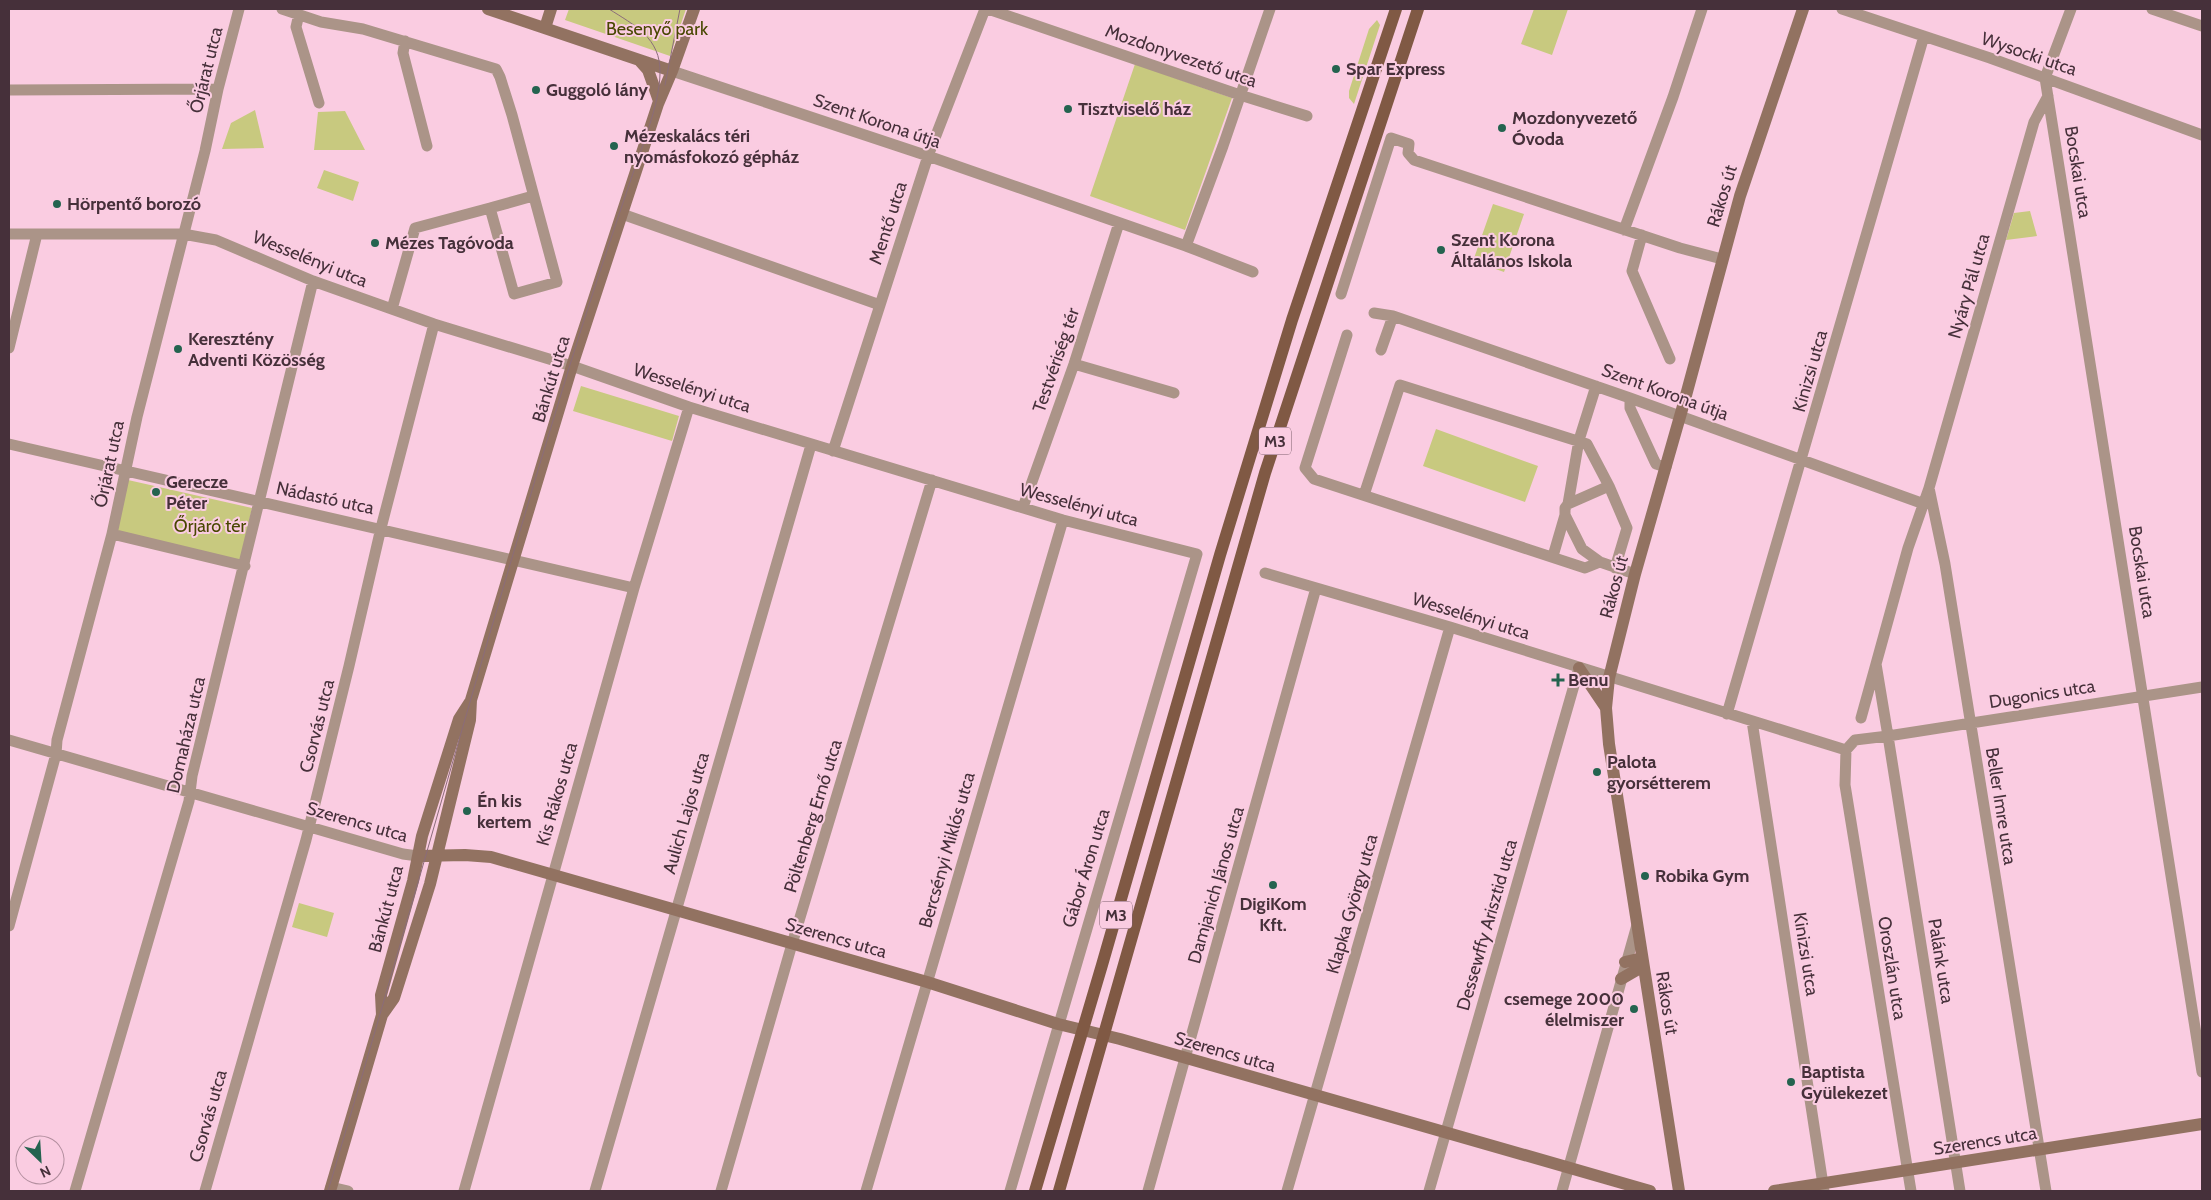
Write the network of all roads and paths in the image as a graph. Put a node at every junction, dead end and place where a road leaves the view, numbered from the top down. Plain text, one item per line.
1 (239, 9) edge
2 (282, 9) edge
3 (488, 9) edge
4 (552, 9) edge
5 (694, 9) edge
6 (985, 9) edge
7 (988, 9) edge
8 (1270, 9) edge
9 (1396, 9) edge
10 (1418, 9) edge
11 (1702, 9) edge
12 (1803, 9) edge
13 (1842, 9) edge
14 (2071, 9) edge
15 (2152, 9) edge
16 (299, 14) junction
17 (2202, 26) edge
18 (545, 28) junction
19 (1924, 36) junction
20 (405, 41) junction
21 (640, 61) junction
22 (672, 71) junction
23 (2045, 78) junction
24 (218, 89) junction
25 (9, 90) edge
26 (1240, 95) junction
27 (2048, 96) junction
28 (659, 101) junction
29 (319, 103) dead end
30 (1307, 116) dead end
31 (2034, 122) junction
32 (2052, 122) junction
33 (2202, 134) edge
34 (427, 146) dead end
35 (928, 156) junction
36 (533, 196) junction
37 (490, 208) junction
38 (622, 214) junction
39 (1119, 223) junction
40 (1624, 230) junction
41 (9, 234) edge
42 (37, 234) junction
43 (184, 234) junction
44 (1642, 235) junction
45 (1186, 246) junction
46 (1722, 259) junction
47 (1254, 272) dead end
48 (313, 281) junction
49 (1341, 294) dead end
50 (880, 305) junction
51 (392, 309) junction
52 (1377, 311) dead end
53 (1393, 316) junction
54 (434, 324) junction
55 (1348, 334) dead end
56 (9, 348) edge
57 (1382, 350) dead end
58 (1670, 359) dead end
59 (1074, 364) junction
60 (572, 366) junction
61 (1596, 386) junction
62 (1174, 393) dead end
63 (1630, 398) junction
64 (689, 408) junction
65 (1680, 416) junction
66 (1579, 440) junction
67 (9, 444) edge
68 (811, 445) junction
69 (833, 451) junction
70 (1802, 459) junction
71 (1666, 467) junction
72 (126, 472) junction
73 (932, 480) junction
74 (1609, 486) junction
75 (1929, 488) junction
76 (1364, 495) junction
77 (260, 502) junction
78 (1924, 504) junction
79 (1023, 508) junction
80 (1567, 509) junction
81 (1063, 520) junction
82 (381, 528) junction
83 (112, 534) junction
84 (1197, 554) joint
85 (1553, 556) junction
86 (514, 561) junction
87 (1600, 562) junction
88 (245, 566) junction
89 (1615, 568) junction
90 (1265, 573) dead end
91 (1635, 574) junction
92 (634, 588) junction
93 (1316, 588) junction
94 (1450, 627) junction
95 (1876, 664) junction
96 (1578, 668) junction
97 (1609, 678) junction
98 (2202, 687) edge
99 (2144, 696) junction
100 (471, 700) junction
101 (1606, 708) junction
102 (1727, 714) junction
103 (1861, 718) dead end
104 (1752, 722) junction
105 (1970, 723) junction
106 (1888, 736) junction
107 (9, 740) edge
108 (1846, 750) junction
109 (56, 754) junction
110 (191, 792) junction
111 (310, 826) junction
112 (418, 856) junction
113 (436, 856) junction
114 (553, 876) junction
115 (676, 911) junction
116 (1637, 925) junction
117 (9, 926) edge
118 (792, 944) junction
119 (1625, 962) junction
120 (1644, 963) junction
121 (1622, 978) junction
122 (927, 982) junction
123 (1647, 984) junction
124 (382, 1015) junction
125 (1058, 1024) junction
126 (1082, 1030) junction
127 (1104, 1036) junction
128 (1186, 1058) junction
129 (2202, 1072) edge
130 (1314, 1096) junction
131 (2202, 1124) edge
132 (1445, 1134) junction
133 (2039, 1150) junction
134 (1956, 1163) junction
135 (1568, 1167) junction
136 (1907, 1171) junction
137 (1824, 1188) edge
138 (331, 1189) edge
139 (75, 1191) edge
140 (205, 1191) edge
141 (348, 1191) edge
142 (464, 1191) edge
143 (595, 1191) edge
144 (721, 1191) edge
145 (866, 1191) edge
146 (1010, 1191) edge
147 (1035, 1191) edge
148 (1059, 1191) edge
149 (1148, 1191) edge
150 (1287, 1191) edge
151 (1429, 1191) edge
152 (1562, 1191) edge
153 (1650, 1191) edge
154 (1679, 1191) edge
155 (1774, 1191) edge
156 (1910, 1191) edge
157 (1960, 1191) edge
158 (2046, 1191) edge

1 - 24 street, Őrjárat utca
2 - 16 street
3 - 18 street, Szent Korona útja
4 - 18 street
5 - 22 street, Bánkút utca
6 - 35 street, Mentő utca
7 - 26 street, Mozdonyvezető utca
8 - 26 street
9 - 126 main road, M3
10 - 127 main road, M3
11 - 40 street
12 - 46 street, Rákos út
13 - 19 street, Wysocki utca
14 - 23 street
15 - 17 street
16 - 20 street
16 - 29 street
18 - 21 street, Szent Korona útja
19 - 23 street, Wysocki utca
19 - 70 street, Kinizsi utca
20 - 34 street
20 - 36 street
21 - 22 street, Szent Korona útja
21 - 28 street
22 - 28 street, Bánkút utca
22 - 35 street, Szent Korona útja
23 - 27 street, Bocskai utca
23 - 33 street, Wysocki utca
24 - 25 street
24 - 43 street, Őrjárat utca
26 - 30 street, Mozdonyvezető utca
26 - 45 street
27 - 31 street, Nyáry Pál utca
27 - 32 street, Bocskai utca
28 - 38 street, Bánkút utca
31 - 32 street
31 - 75 street, Nyáry Pál utca
32 - 99 street, Bocskai utca
35 - 39 street, Szent Korona útja
35 - 50 street, Mentő utca
36 - 37 street
36 - 37 street
37 - 51 street
38 - 50 street
38 - 60 street, Bánkút utca
39 - 45 street, Szent Korona útja
39 - 59 street, Testvériség tér
40 - 44 street
40 - 49 street
41 - 42 street, Wesselényi utca
42 - 43 street, Wesselényi utca
42 - 56 street
43 - 48 street, Wesselényi utca
43 - 72 street, Őrjárat utca
44 - 46 street
44 - 58 street
45 - 47 street, Szent Korona útja
46 - 65 street, Rákos út
48 - 51 street, Wesselényi utca
48 - 77 street, Domaháza utca
50 - 69 street, Mentő utca
51 - 54 street, Wesselényi utca
52 - 53 street, Szent Korona útja
53 - 57 street
53 - 61 street, Szent Korona útja
54 - 60 street, Wesselényi utca
54 - 82 street, Csorvás utca
55 - 76 street
59 - 62 street
59 - 79 street, Testvériség tér
60 - 64 street, Wesselényi utca
60 - 86 street, Bánkút utca
61 - 63 street, Szent Korona útja
61 - 66 street
63 - 65 street, Szent Korona útja
63 - 71 street
64 - 68 street, Wesselényi utca
64 - 92 street, Kis Rákos utca
65 - 70 street, Szent Korona útja
65 - 71 street, Rákos út
66 - 74 street
66 - 76 street
66 - 80 street
67 - 72 street, Nádastó utca
68 - 69 street, Wesselényi utca
68 - 115 street, Aulich Lajos utca
69 - 73 street, Wesselényi utca
70 - 78 street, Szent Korona útja
70 - 102 street, Kinizsi utca
71 - 91 street, Rákos út
72 - 77 street, Nádastó utca
72 - 83 street, Őrjárat utca
73 - 79 street, Wesselényi utca
73 - 118 street, Pöltenberg Ernő utca
74 - 80 street
74 - 89 street
75 - 78 street
75 - 105 street, Beller Imre utca
76 - 85 street
77 - 82 street, Nádastó utca
77 - 88 street, Domaháza utca
78 - 95 street
79 - 81 street, Wesselényi utca
80 - 85 street
80 - 87 street
81 - 84 street, Wesselényi utca
81 - 122 street, Bercsényi Miklós utca
82 - 86 street, Nádastó utca
82 - 111 street, Csorvás utca
83 - 88 street
83 - 109 street, Őrjárat utca
84 - 125 street, Gábor Áron utca
85 - 87 street
86 - 92 street, Nádastó utca
86 - 100 street, Bánkút utca
87 - 89 street
88 - 110 street, Domaháza utca
89 - 91 street
90 - 93 street, Wesselényi utca
91 - 97 street, Rákos út
92 - 114 street, Kis Rákos utca
93 - 94 street, Wesselényi utca
93 - 128 street, Damjanich János utca
94 - 96 street, Wesselényi utca
94 - 130 street, Klapka György utca
95 - 103 street
95 - 106 street, Palánk utca
96 - 97 street, Wesselényi utca
96 - 101 street
96 - 132 street, Dessewffy Arisztid utca
97 - 101 street, Rákos út
97 - 102 street
98 - 99 street, Dugonics utca
99 - 105 street, Dugonics utca
99 - 129 street, Bocskai utca
100 - 112 street, Bánkút utca
100 - 113 street, Bánkút utca
101 - 116 street, Rákos út
102 - 104 street
104 - 108 street
104 - 137 street, Kinizsi utca
105 - 106 street, Dugonics utca
105 - 133 street, Beller Imre utca
106 - 108 street, Dugonics utca
106 - 134 street, Palánk utca
107 - 109 street, Szerencs utca
108 - 136 street, Oroszlán utca
109 - 110 street, Szerencs utca
109 - 117 street, Őrjárat utca
110 - 111 street, Szerencs utca
110 - 139 street, Domaháza utca
111 - 112 street, Szerencs utca
111 - 140 street, Csorvás utca
112 - 113 street, Szerencs utca
112 - 124 street, Bánkút utca
113 - 114 street, Szerencs utca
113 - 124 street, Bánkút utca
114 - 115 street, Szerencs utca
114 - 142 street, Kis Rákos utca
115 - 118 street, Szerencs utca
115 - 143 street, Aulich Lajos utca
116 - 119 street
116 - 120 street, Rákos út
118 - 122 street, Szerencs utca
118 - 144 street, Pöltenberg Ernő utca
119 - 120 street
119 - 121 street
120 - 121 street
120 - 123 street, Rákos út
121 - 123 street
121 - 135 street
122 - 125 street, Szerencs utca
122 - 145 street, Bercsényi Miklós utca
123 - 154 street, Rákos út
124 - 138 street, Bánkút utca
125 - 126 street, Szerencs utca
125 - 146 street, Gábor Áron utca
126 - 127 street, Szerencs utca
126 - 147 main road, M3
127 - 128 street, Szerencs utca
127 - 148 main road, M3
128 - 130 street, Szerencs utca
128 - 149 street, Damjanich János utca
130 - 132 street, Szerencs utca
130 - 150 street, Klapka György utca
131 - 133 street, Szerencs utca
132 - 135 street, Szerencs utca
132 - 151 street, Dessewffy Arisztid utca
133 - 134 street, Szerencs utca
133 - 158 street, Beller Imre utca
134 - 136 street, Szerencs utca
134 - 157 street, Palánk utca
135 - 152 street
135 - 153 street, Szerencs utca
136 - 137 street, Szerencs utca
136 - 156 street, Oroszlán utca
137 - 155 street, Szerencs utca
138 - 141 street

